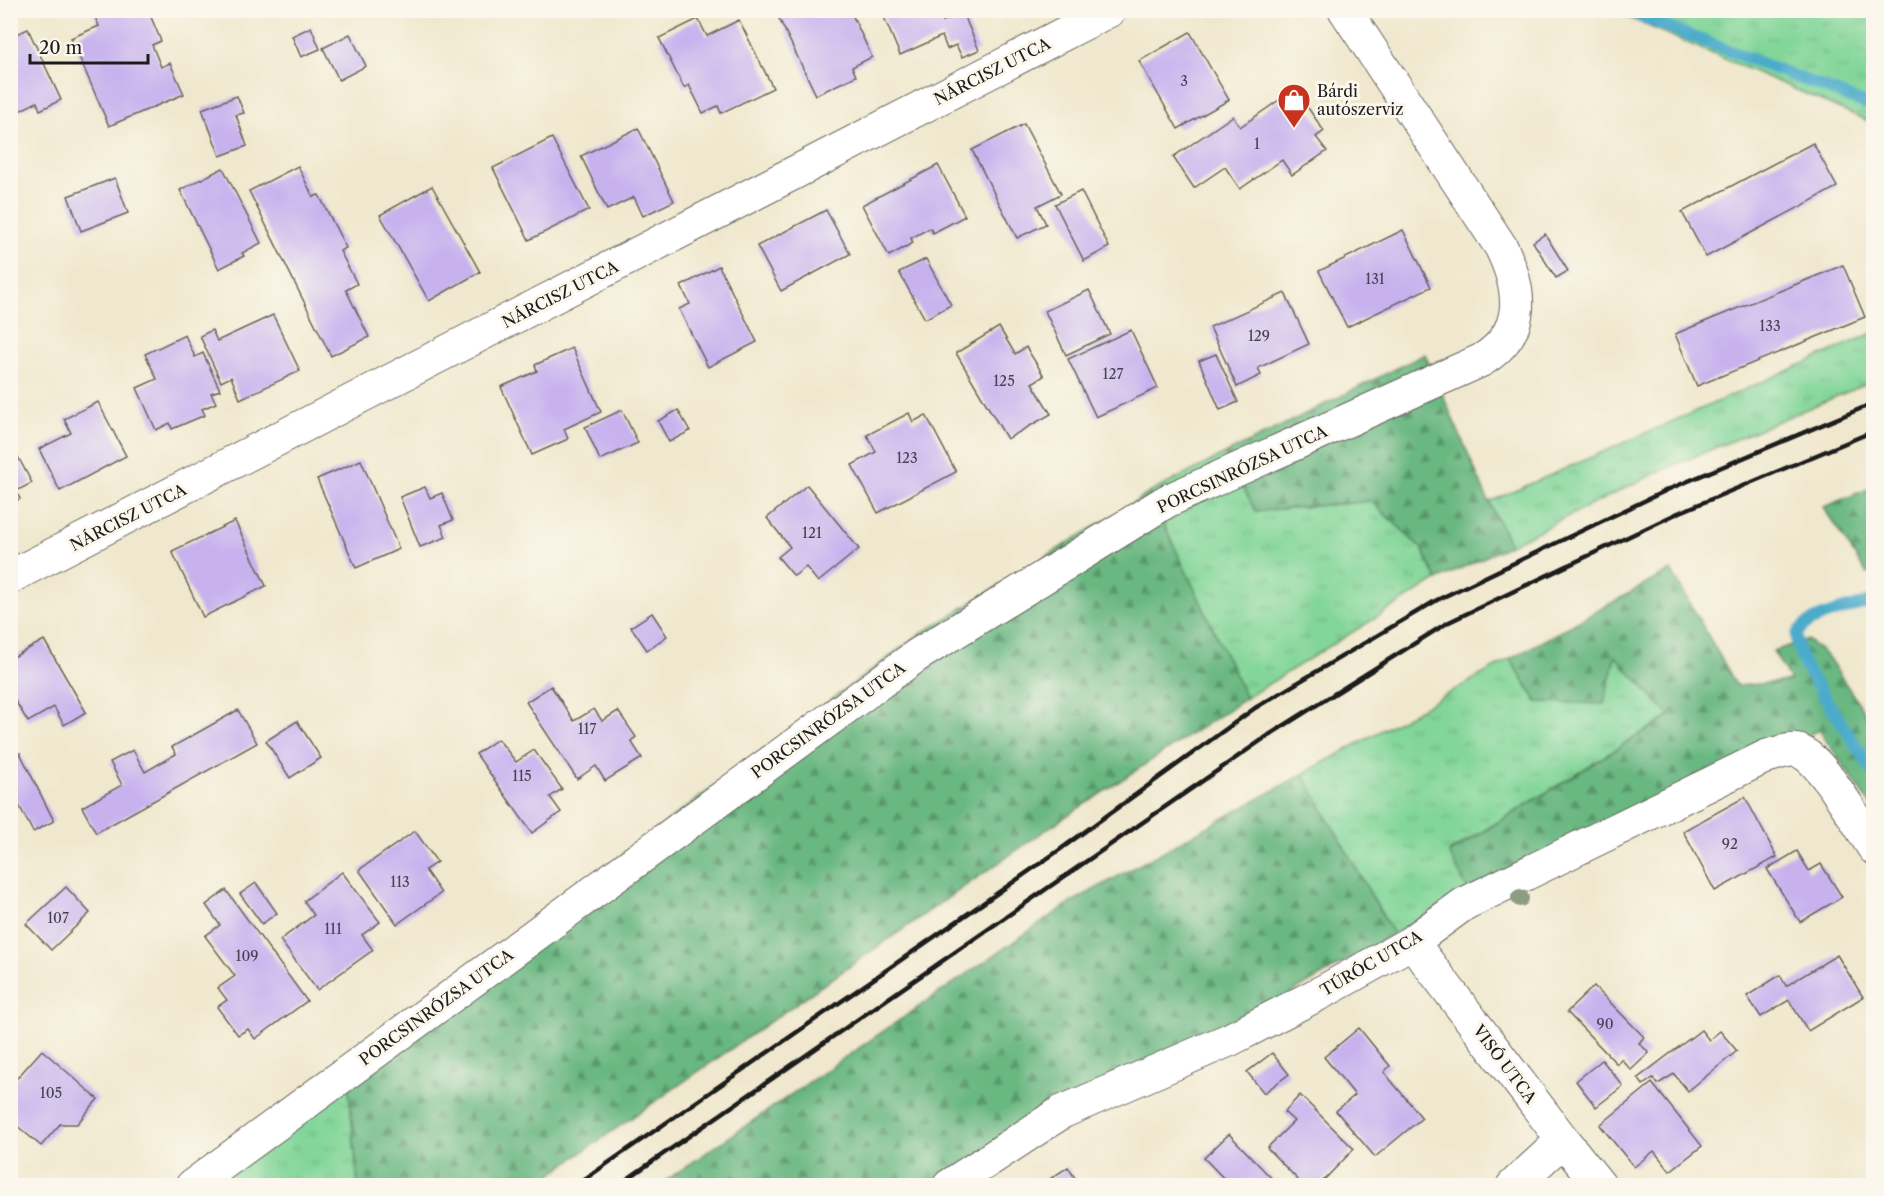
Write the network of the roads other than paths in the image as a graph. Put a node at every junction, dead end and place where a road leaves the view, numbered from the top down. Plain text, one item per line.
1 (1110, 10) edge
2 (1346, 10) edge
3 (10, 577) edge
4 (1874, 848) edge
5 (1412, 942) junction
6 (1563, 1140) junction
7 (192, 1185) edge
8 (949, 1185) edge
9 (1513, 1185) edge
10 (1600, 1185) edge

1 - 3 street, NÁRCISZ UTCA
2 - 7 street, PORCSINRÓZSA UTCA
4 - 5 street, TÚRÓC UTCA
5 - 6 street, VISÓ UTCA
5 - 8 street, TÚRÓC UTCA
6 - 9 street
6 - 10 street, VISÓ UTCA

